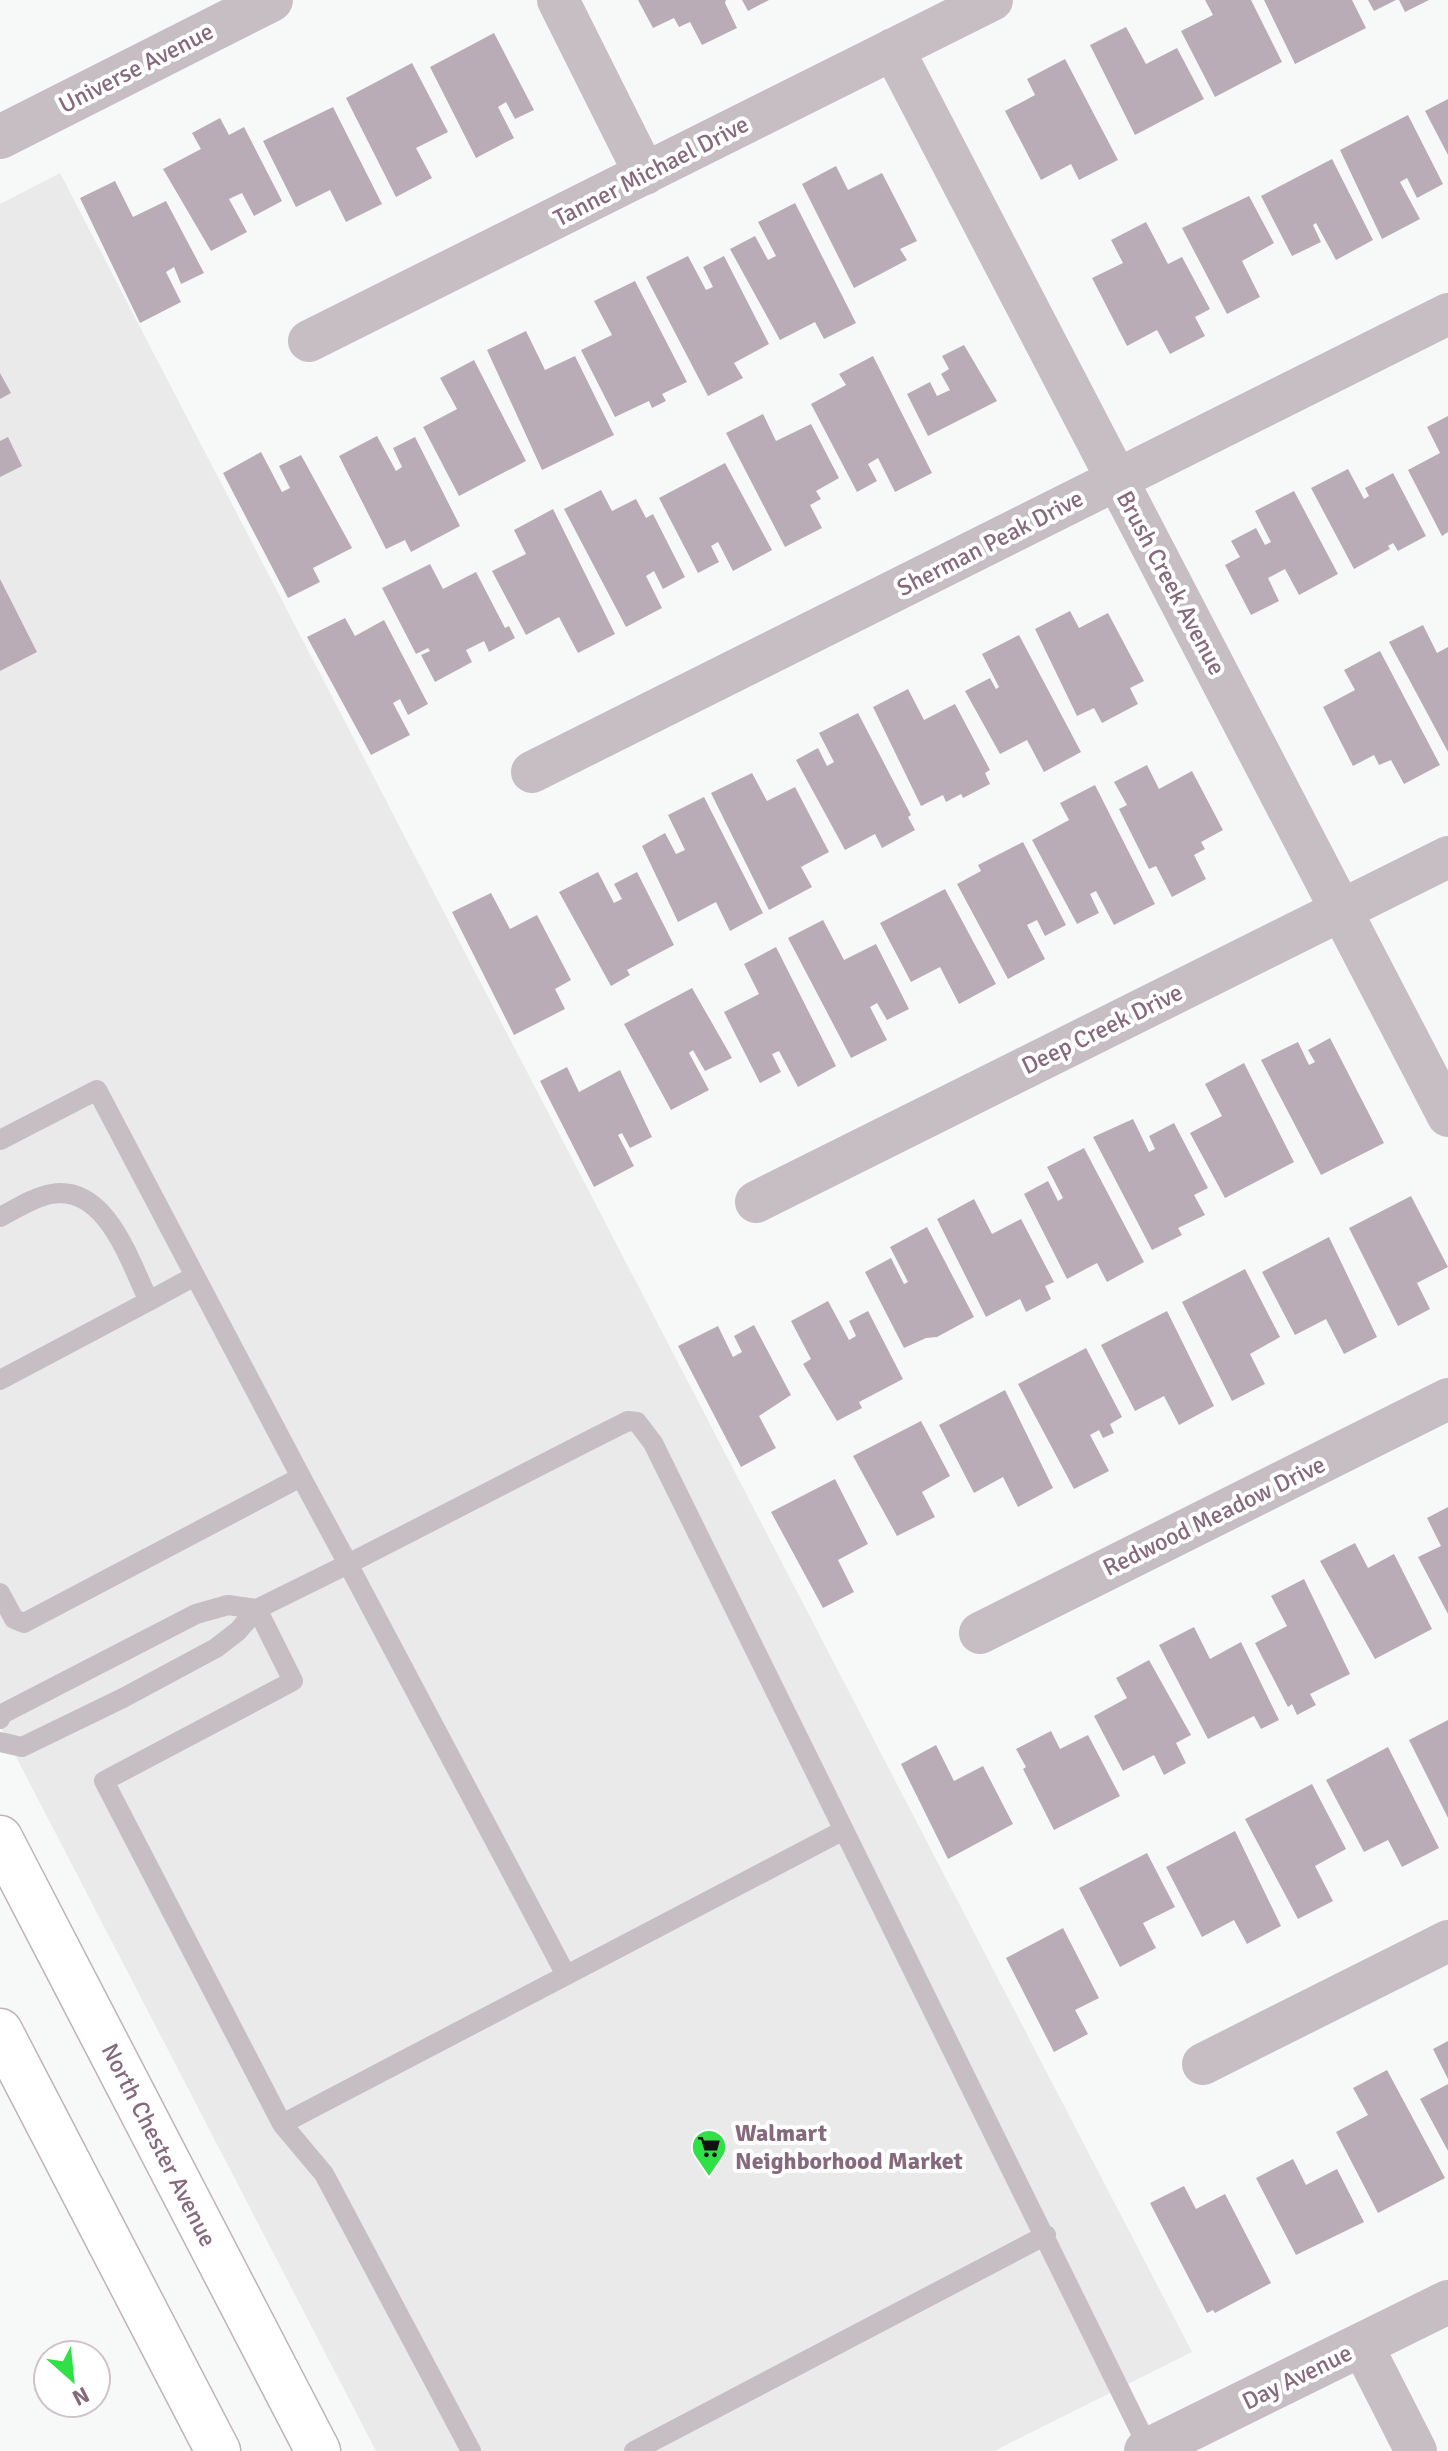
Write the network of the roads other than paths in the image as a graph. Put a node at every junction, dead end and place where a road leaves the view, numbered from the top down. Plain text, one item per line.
1 (271, 0) edge
2 (558, 0) edge
3 (992, 0) edge
4 (893, 49) junction
5 (0, 137) edge
6 (645, 174) junction
7 (1448, 314) edge
8 (309, 341) dead end
9 (1117, 480) junction
10 (532, 772) dead end
11 (1448, 857) edge
12 (1341, 910) junction
13 (1448, 1116) edge
14 (0, 1140) edge
15 (756, 1202) dead end
16 (0, 1217) edge
17 (195, 1276) junction
18 (149, 1301) junction
19 (0, 1380) edge
20 (1448, 1399) edge
21 (301, 1477) junction
22 (348, 1564) junction
23 (0, 1593) edge
24 (257, 1609) junction
25 (980, 1633) dead end
26 (0, 1719) edge
27 (0, 1742) edge
28 (842, 1831) junction
29 (0, 1838) edge
30 (0, 1887) edge
31 (1448, 1941) edge
32 (68, 1968) junction
33 (566, 1975) junction
34 (0, 2031) edge
35 (1203, 2064) dead end
36 (282, 2124) junction
37 (1046, 2235) junction
38 (1448, 2302) edge
39 (1362, 2345) junction
40 (1148, 2450) edge
41 (218, 2451) edge
42 (318, 2451) edge
43 (471, 2451) edge
44 (634, 2451) edge
45 (1416, 2451) edge

1 - 5 street, Universe Avenue
2 - 6 street
3 - 4 street, Tanner Michael Drive
4 - 6 street, Tanner Michael Drive
4 - 9 street, Brush Creek Avenue
6 - 8 street, Tanner Michael Drive
7 - 9 street, Sherman Peak Drive
9 - 10 street, Sherman Peak Drive
9 - 12 street, Brush Creek Avenue
11 - 12 street, Deep Creek Drive
12 - 13 street, Brush Creek Avenue
12 - 15 street, Deep Creek Drive
14 - 17 lane
16 - 18 lane
17 - 18 lane
17 - 21 lane
18 - 19 lane
20 - 25 street, Redwood Meadow Drive
21 - 22 lane
21 - 23 lane
22 - 24 lane
22 - 28 lane
22 - 33 lane
24 - 26 lane
24 - 27 lane
24 - 36 lane
28 - 33 lane
28 - 37 lane
29 - 32 main road, North Chester Avenue
30 - 32 main road
31 - 35 street
32 - 42 main road, North Chester Avenue
33 - 36 lane
34 - 41 main road
36 - 43 lane
37 - 40 lane
37 - 44 lane
38 - 39 street, Day Avenue
39 - 40 street, Day Avenue
39 - 45 street

